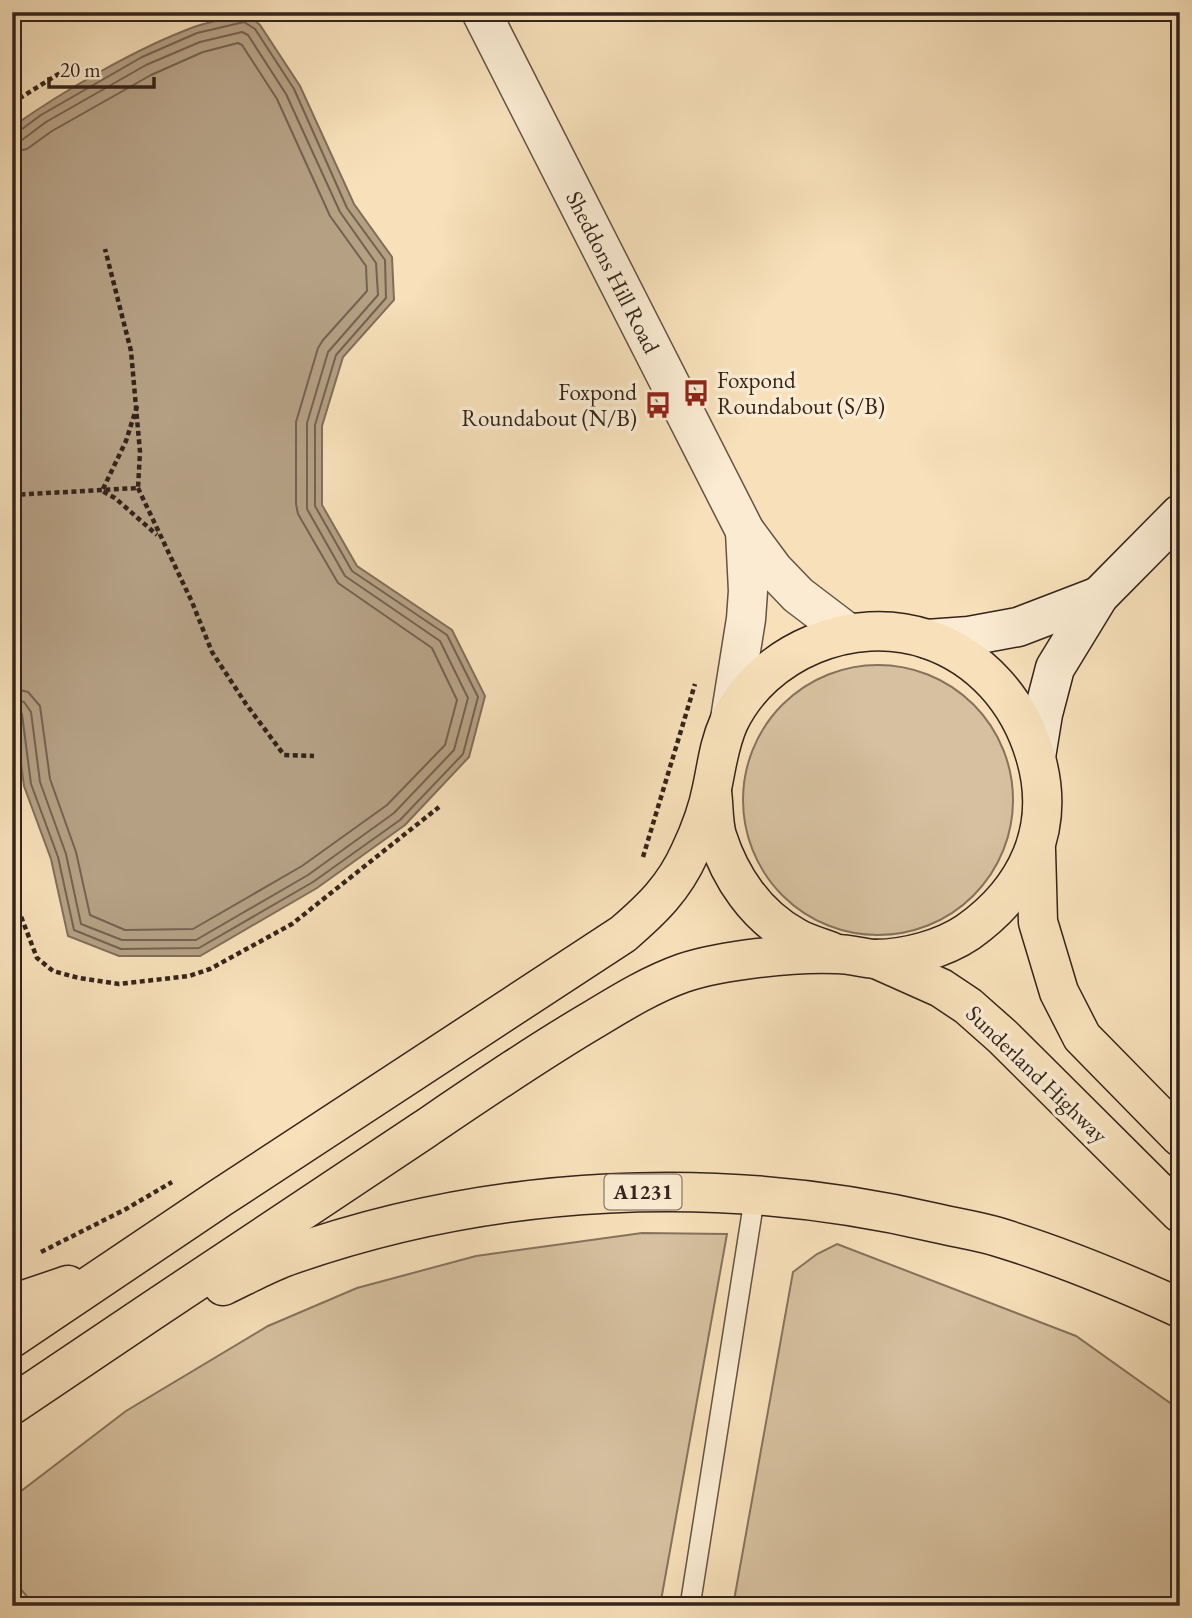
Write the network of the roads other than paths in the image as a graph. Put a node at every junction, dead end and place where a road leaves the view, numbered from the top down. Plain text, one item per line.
1 (481, 12) edge
2 (1180, 514) edge
3 (745, 531) junction
4 (1099, 596) junction
5 (848, 633) junction
6 (927, 639) junction
7 (730, 719) junction
8 (1036, 757) junction
9 (712, 790) junction
10 (1036, 848) junction
11 (835, 953) junction
12 (876, 959) junction
13 (1180, 1137) edge
14 (755, 1194) junction
15 (1180, 1213) edge
16 (107, 1275) junction
17 (12, 1304) edge
18 (1180, 1308) edge
19 (112, 1337) junction
20 (12, 1338) edge
21 (12, 1405) edge
22 (690, 1606) edge

1 - 3 street, Sheddons Hill Road
2 - 4 street
3 - 5 street
3 - 7 street
4 - 6 street
4 - 8 street
5 - 6 highway
5 - 7 highway
6 - 8 highway
7 - 9 highway
8 - 10 highway
9 - 11 highway
9 - 16 highway
10 - 12 highway
10 - 13 highway
11 - 12 highway
11 - 19 highway, A1231
12 - 15 highway, Sunderland Highway
14 - 18 highway, A1231
14 - 19 highway, A1231
14 - 22 lane
16 - 17 highway
16 - 20 highway
19 - 21 highway, A1231

